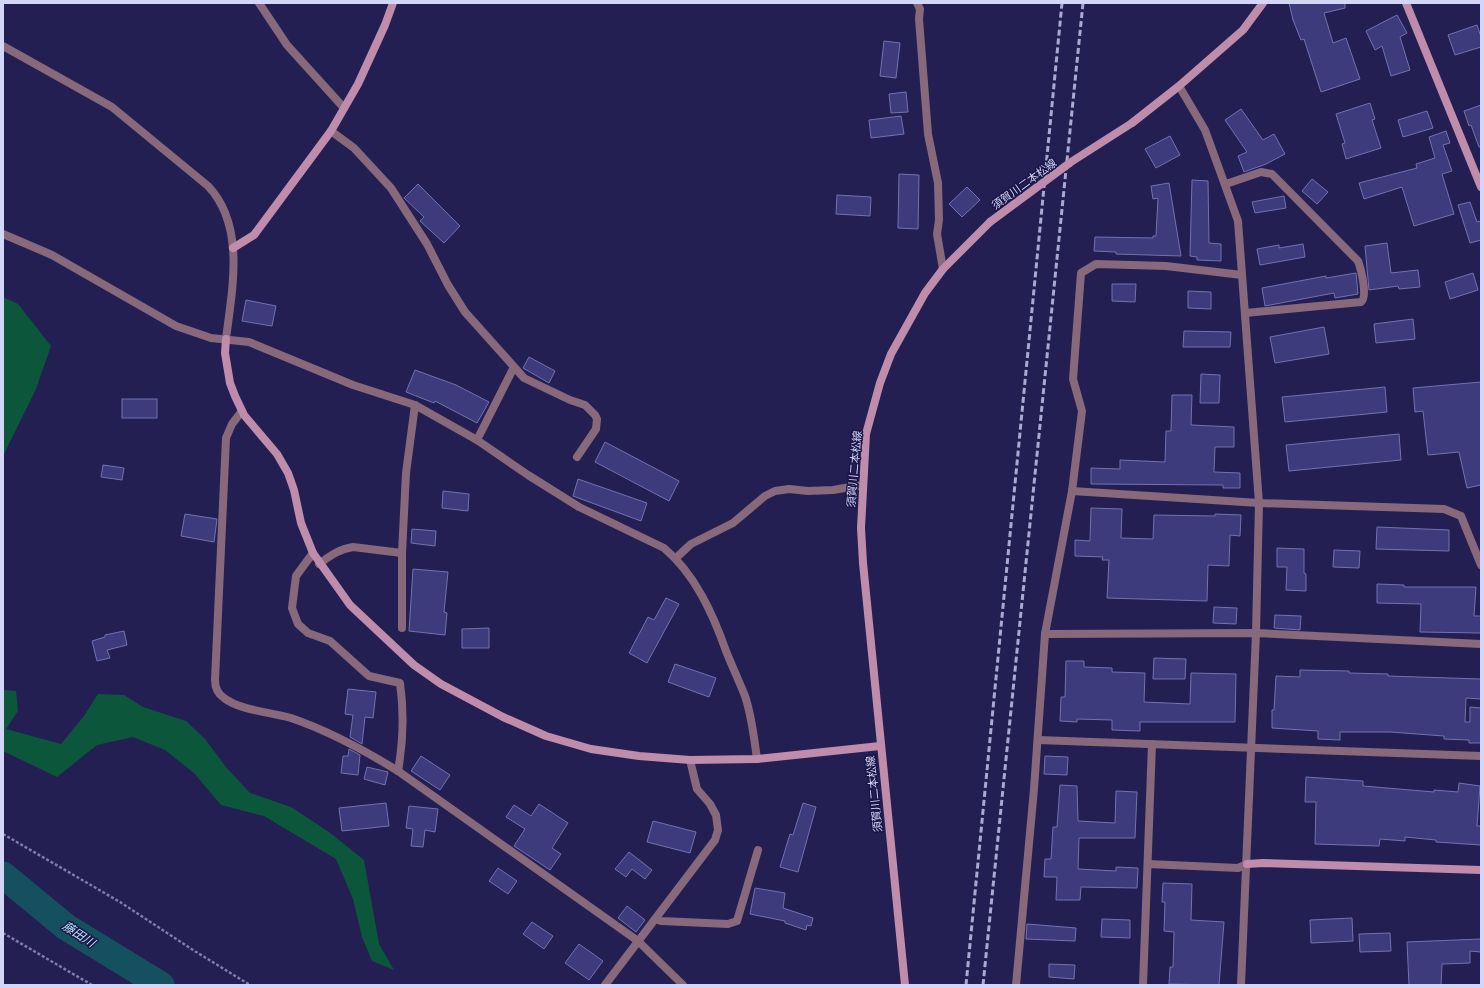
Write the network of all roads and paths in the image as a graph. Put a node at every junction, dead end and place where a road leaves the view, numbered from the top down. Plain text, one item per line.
1 (259, 3) edge
2 (393, 3) edge
3 (917, 3) edge
4 (1263, 3) edge
5 (1406, 3) edge
6 (3, 46) edge
7 (1180, 86) junction
8 (344, 108) junction
9 (331, 131) junction
10 (1226, 184) junction
11 (1481, 187) edge
12 (3, 234) edge
13 (233, 248) junction
14 (943, 269) junction
15 (1242, 275) junction
16 (1245, 313) junction
17 (226, 339) junction
18 (514, 367) junction
19 (415, 405) junction
20 (242, 411) junction
21 (477, 440) junction
22 (577, 457) dead end
23 (862, 485) junction
24 (1072, 491) junction
25 (1259, 503) junction
26 (313, 553) junction
27 (402, 553) junction
28 (676, 558) junction
29 (320, 564) junction
30 (1481, 565) edge
31 (402, 628) dead end
32 (1256, 633) junction
33 (1045, 634) junction
34 (1481, 644) edge
35 (1038, 740) junction
36 (1152, 744) junction
37 (880, 746) junction
38 (1250, 746) junction
39 (1481, 756) edge
40 (757, 759) junction
41 (690, 760) junction
42 (398, 771) junction
43 (3, 834) edge
44 (758, 850) dead end
45 (1148, 864) junction
46 (1247, 864) junction
47 (1481, 870) edge
48 (655, 918) junction
49 (3, 933) edge
50 (638, 941) junction
51 (92, 985) edge
52 (250, 985) edge
53 (605, 985) edge
54 (683, 985) edge
55 (905, 985) edge
56 (1016, 985) edge
57 (1143, 985) edge
58 (1241, 985) edge

1 - 8 street
2 - 8 street
3 - 14 street
4 - 7 street, 須賀川二本松線
5 - 11 street
6 - 13 street
7 - 10 street
7 - 14 street, 須賀川二本松線, bridge
8 - 9 street
9 - 13 street
9 - 18 street
10 - 15 street
10 - 16 street
12 - 17 street
13 - 17 street
14 - 23 street, 須賀川二本松線
15 - 16 street
15 - 24 street
16 - 25 street
17 - 19 street
17 - 20 street
18 - 21 street
18 - 22 street
19 - 21 street
19 - 27 street
20 - 26 street
20 - 42 street
21 - 28 street
23 - 28 street
23 - 37 street, 須賀川二本松線
24 - 25 street
24 - 33 street
25 - 30 street
25 - 32 street
26 - 29 street
26 - 42 street
27 - 29 street
27 - 31 street
28 - 40 street
29 - 41 street
32 - 33 street
32 - 34 street
32 - 38 street
33 - 35 street
35 - 36 street
35 - 56 street
36 - 38 street
36 - 45 street
37 - 40 street
37 - 55 street, 須賀川二本松線
38 - 39 street
38 - 46 street
40 - 41 street
41 - 48 street
42 - 50 street
43 - 52 path
44 - 48 street
45 - 46 street
45 - 57 street
46 - 47 street
46 - 58 street
48 - 50 street
49 - 51 path
50 - 53 street
50 - 54 street

